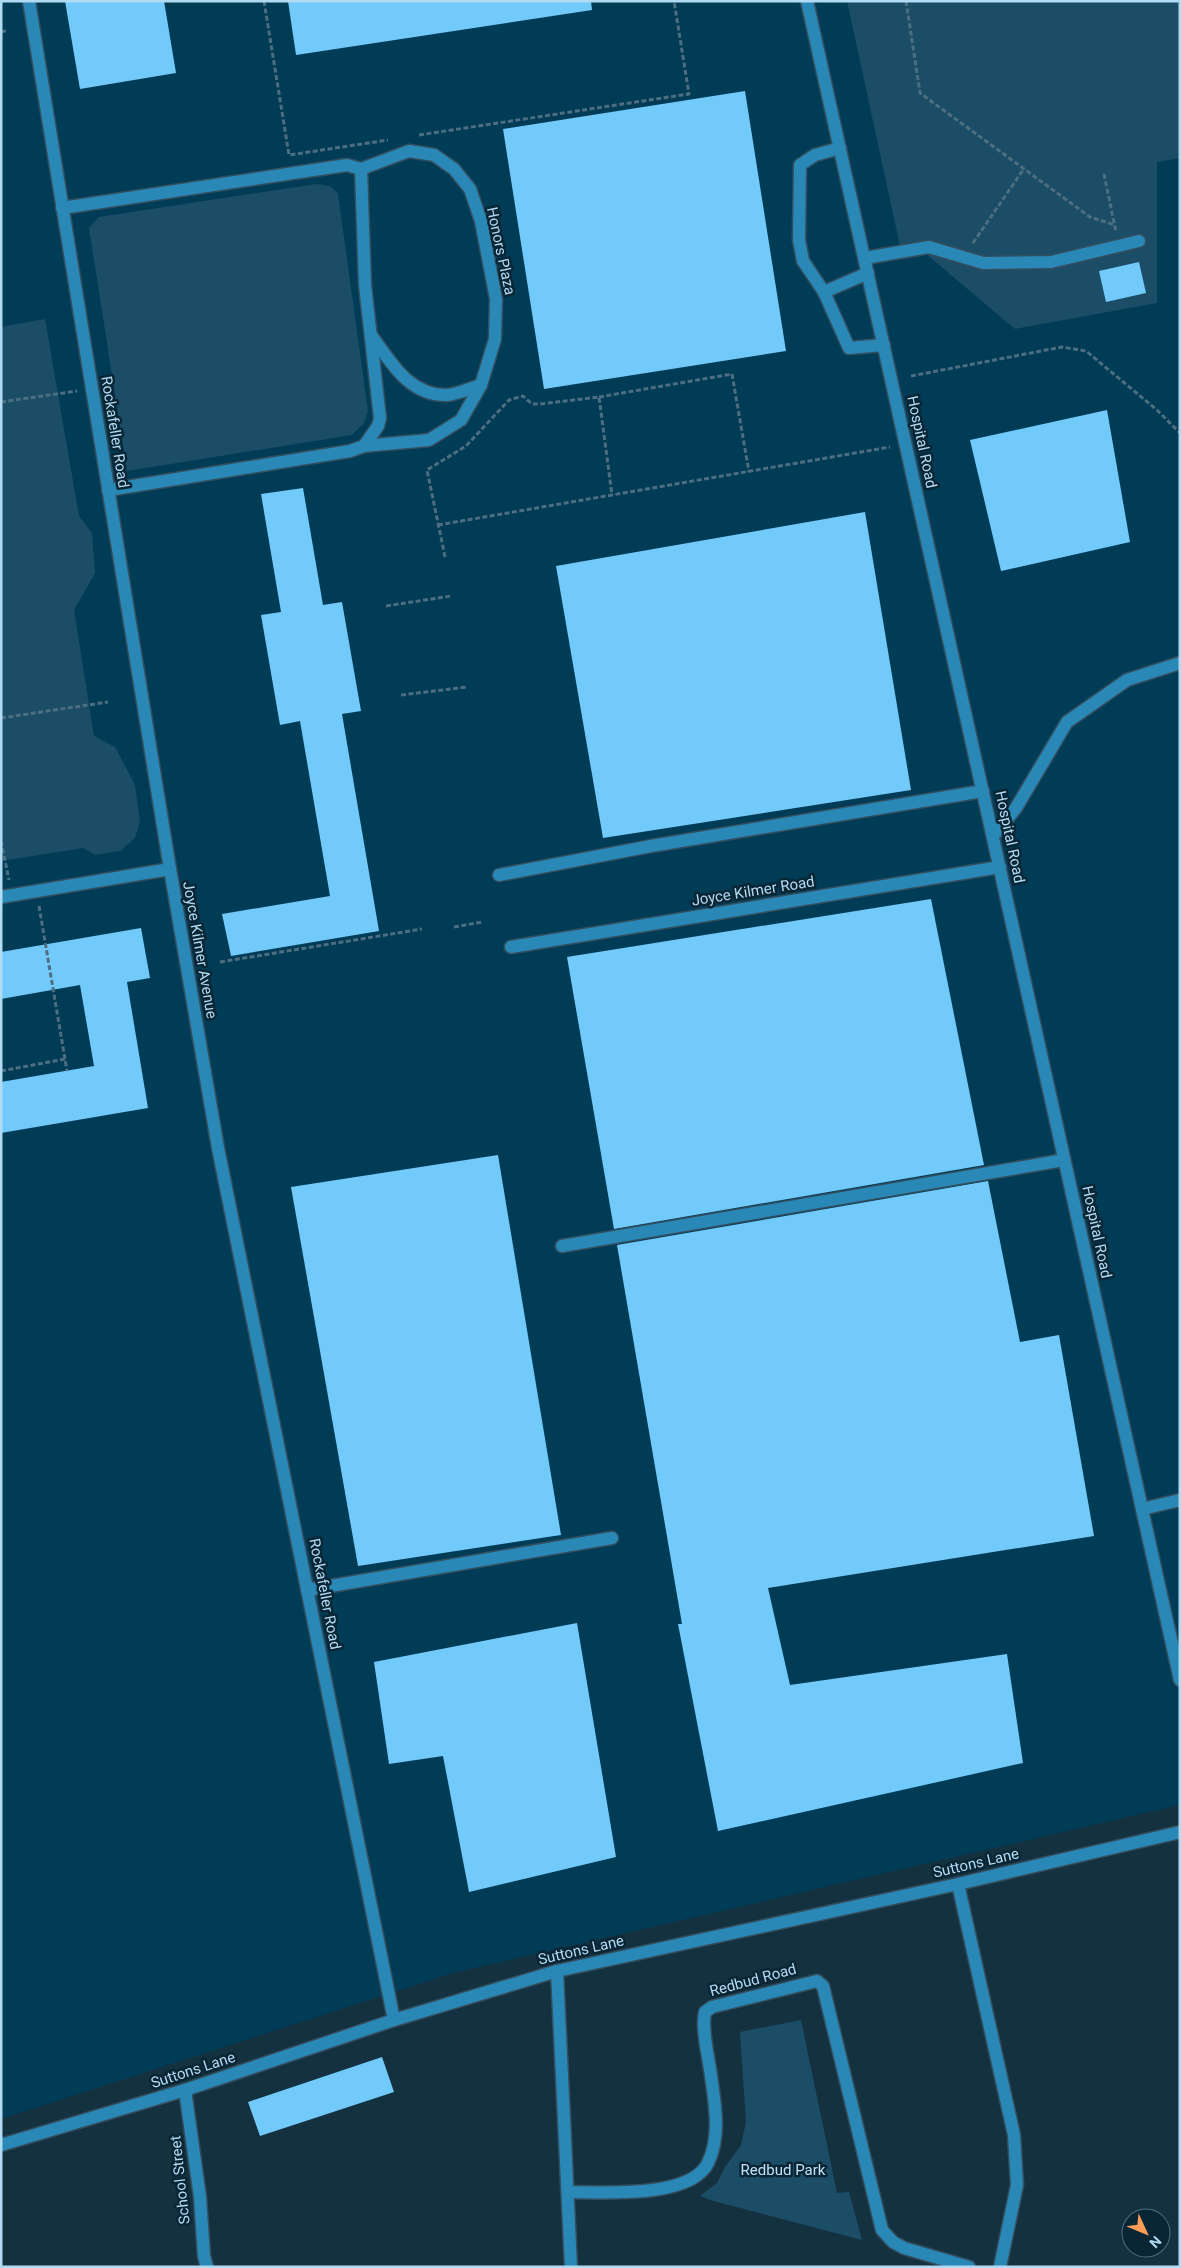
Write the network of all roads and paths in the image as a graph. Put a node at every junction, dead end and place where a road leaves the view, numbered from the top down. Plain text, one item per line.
1 (29, 1) edge
2 (264, 1) edge
3 (674, 1) edge
4 (808, 1) edge
5 (906, 1) edge
6 (8, 30) dead end
7 (1, 32) edge
8 (415, 136) dead end
9 (396, 139) dead end
10 (840, 148) junction
11 (361, 169) junction
12 (1023, 170) junction
13 (1104, 174) dead end
14 (62, 208) junction
15 (1115, 225) junction
16 (1139, 241) dead end
17 (1119, 246) junction
18 (964, 256) junction
19 (865, 258) junction
20 (868, 273) junction
21 (824, 292) junction
22 (370, 334) junction
23 (884, 345) junction
24 (911, 376) dead end
25 (481, 385) junction
26 (78, 391) dead end
27 (599, 397) junction
28 (1, 402) edge
29 (1180, 433) edge
30 (890, 438) dead end
31 (364, 446) junction
32 (748, 472) junction
33 (108, 490) junction
34 (612, 495) junction
35 (438, 526) junction
36 (445, 557) dead end
37 (451, 596) dead end
38 (386, 606) dead end
39 (1180, 663) edge
40 (467, 687) dead end
41 (401, 695) dead end
42 (108, 702) dead end
43 (1, 718) edge
44 (983, 791) junction
45 (993, 836) junction
46 (1, 841) edge
47 (1000, 867) junction
48 (170, 869) junction
49 (499, 875) dead end
50 (36, 891) junction
51 (6, 896) edge
52 (482, 922) dead end
53 (454, 927) dead end
54 (422, 929) dead end
55 (511, 947) dead end
56 (220, 962) dead end
57 (65, 1059) junction
58 (1, 1070) edge
59 (67, 1071) dead end
60 (1064, 1160) junction
61 (224, 1175) joint
62 (562, 1246) dead end
63 (1180, 1500) edge
64 (1142, 1509) junction
65 (612, 1538) dead end
66 (307, 1590) junction
67 (1180, 1680) edge
68 (1180, 1832) edge
69 (958, 1884) junction
70 (557, 1971) junction
71 (394, 2020) junction
72 (186, 2090) junction
73 (1, 2145) edge
74 (568, 2192) junction
75 (207, 2267) edge
76 (571, 2267) edge
77 (970, 2267) edge
78 (1000, 2267) edge

1 - 14 street, Rockafeller Road
2 - 9 path
3 - 8 path
4 - 10 street, Hospital Road
5 - 12 path
6 - 7 path
10 - 19 street, Hospital Road
10 - 21 street
11 - 14 street, Honors Plaza
11 - 22 street
11 - 25 street, Honors Plaza
12 - 15 path
12 - 18 path
13 - 15 path
14 - 33 street, Rockafeller Road
15 - 17 path
16 - 17 street
17 - 18 street
18 - 19 street
19 - 20 street, Hospital Road
20 - 21 street
20 - 23 street, Hospital Road
21 - 23 street
22 - 25 street
22 - 31 street
23 - 44 street, Hospital Road
24 - 29 path
25 - 31 street, Honors Plaza
26 - 28 path
27 - 32 path
27 - 34 path
27 - 35 path
30 - 32 path
31 - 33 street, Honors Plaza
32 - 34 path
33 - 48 street, Rockafeller Road
34 - 35 path
35 - 36 path
37 - 38 path
39 - 45 street
40 - 41 path
42 - 43 path
44 - 45 street, Hospital Road
44 - 49 street
45 - 47 street, Hospital Road
46 - 51 path
47 - 55 street, Joyce Kilmer Road
47 - 60 street, Hospital Road
48 - 50 street, Joyce Kilmer Avenue
48 - 61 street, Joyce Kilmer Avenue
50 - 51 street, Joyce Kilmer Avenue
50 - 57 path
52 - 53 path
54 - 56 path
57 - 58 path
57 - 59 path
60 - 62 street
60 - 64 street, Hospital Road
61 - 66 street, Rockafeller Road
63 - 64 street
64 - 67 street, Hospital Road
65 - 66 street
66 - 71 street, Rockafeller Road
68 - 69 street, Suttons Lane
69 - 70 street, Suttons Lane
69 - 78 street
70 - 71 street, Suttons Lane
70 - 74 street
71 - 72 street, Suttons Lane
72 - 73 street, Suttons Lane
72 - 75 street, School Street
74 - 76 street
74 - 77 street, Redbud Road

